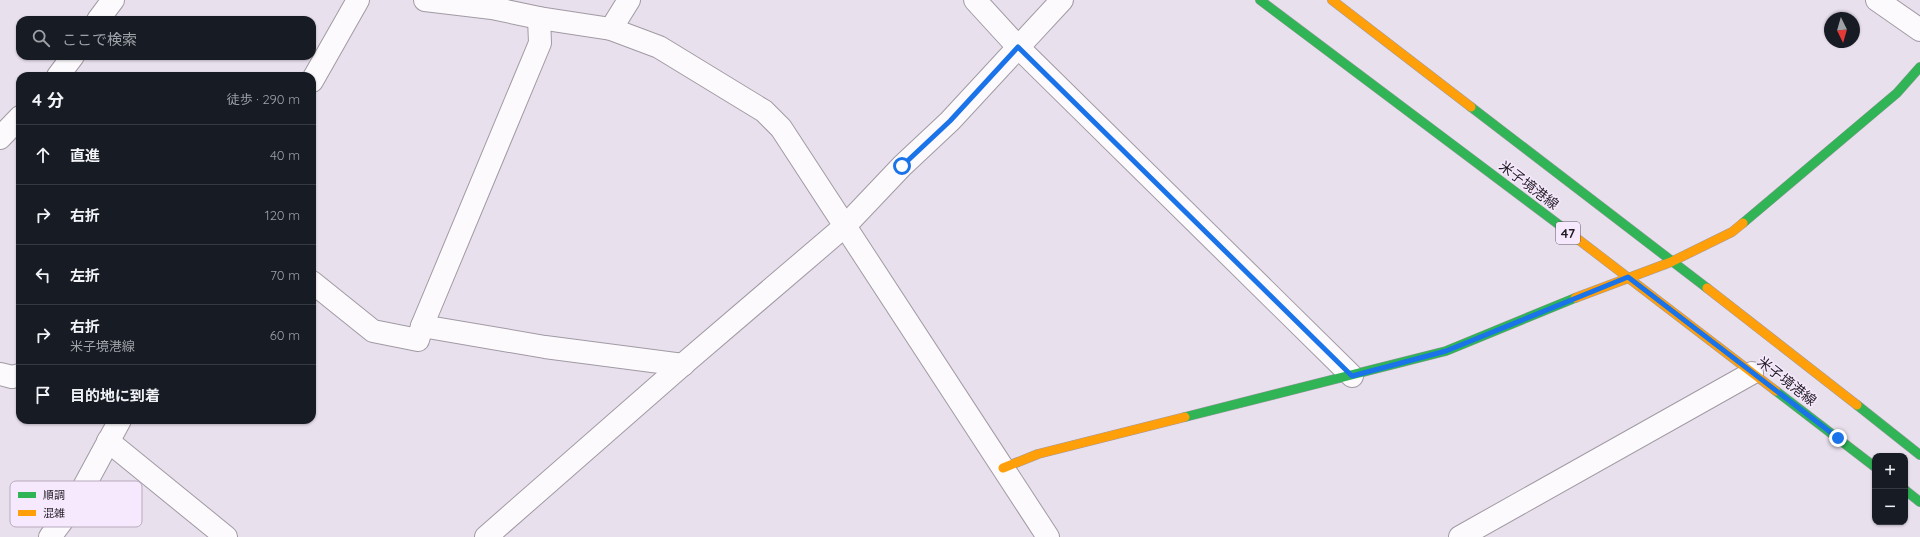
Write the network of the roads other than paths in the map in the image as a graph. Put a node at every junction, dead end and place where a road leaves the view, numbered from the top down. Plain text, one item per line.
1 (113, 0) edge
2 (358, 0) edge
3 (629, 0) edge
4 (975, 0) edge
5 (1062, 0) edge
6 (1260, 0) edge
7 (1332, 0) edge
8 (1877, 0) edge
9 (439, 1) edge
10 (101, 16) edge
11 (539, 18) junction
12 (611, 29) junction
13 (1920, 30) edge
14 (1018, 47) junction
15 (70, 60) edge
16 (1920, 67) edge
17 (61, 72) edge
18 (316, 74) edge
19 (16, 120) edge
20 (0, 138) edge
21 (846, 225) junction
22 (1671, 262) junction
23 (1628, 277) junction
24 (316, 285) edge
25 (422, 326) junction
26 (683, 365) junction
27 (1752, 372) junction
28 (0, 374) edge
29 (16, 376) edge
30 (1352, 376) junction
31 (112, 427) edge
32 (1920, 455) edge
33 (1872, 465) edge
34 (1003, 468) junction
35 (86, 481) edge
36 (1908, 492) edge
37 (1920, 502) edge
38 (58, 527) edge
39 (50, 537) edge
40 (226, 537) edge
41 (486, 537) edge
42 (1048, 537) edge
43 (1460, 537) edge

1 - 10 street
2 - 18 street
3 - 12 street
4 - 14 street
5 - 14 street
6 - 23 main road, 米子境港線 / 47
7 - 22 main road, 米子境港線
8 - 13 street
9 - 11 street
11 - 12 street
11 - 25 street
12 - 21 street
14 - 21 street
14 - 30 street
15 - 17 street
16 - 22 main road
19 - 20 street
21 - 26 street
21 - 34 street
22 - 23 main road
22 - 32 main road, 米子境港線
23 - 27 main road, 米子境港線 / 47
23 - 30 main road
24 - 25 street
25 - 26 street
26 - 41 street
27 - 33 main road, 米子境港線 / 47
27 - 43 street
28 - 29 street
30 - 34 main road
31 - 35 street
31 - 40 street
34 - 42 street
36 - 37 main road
38 - 39 street

